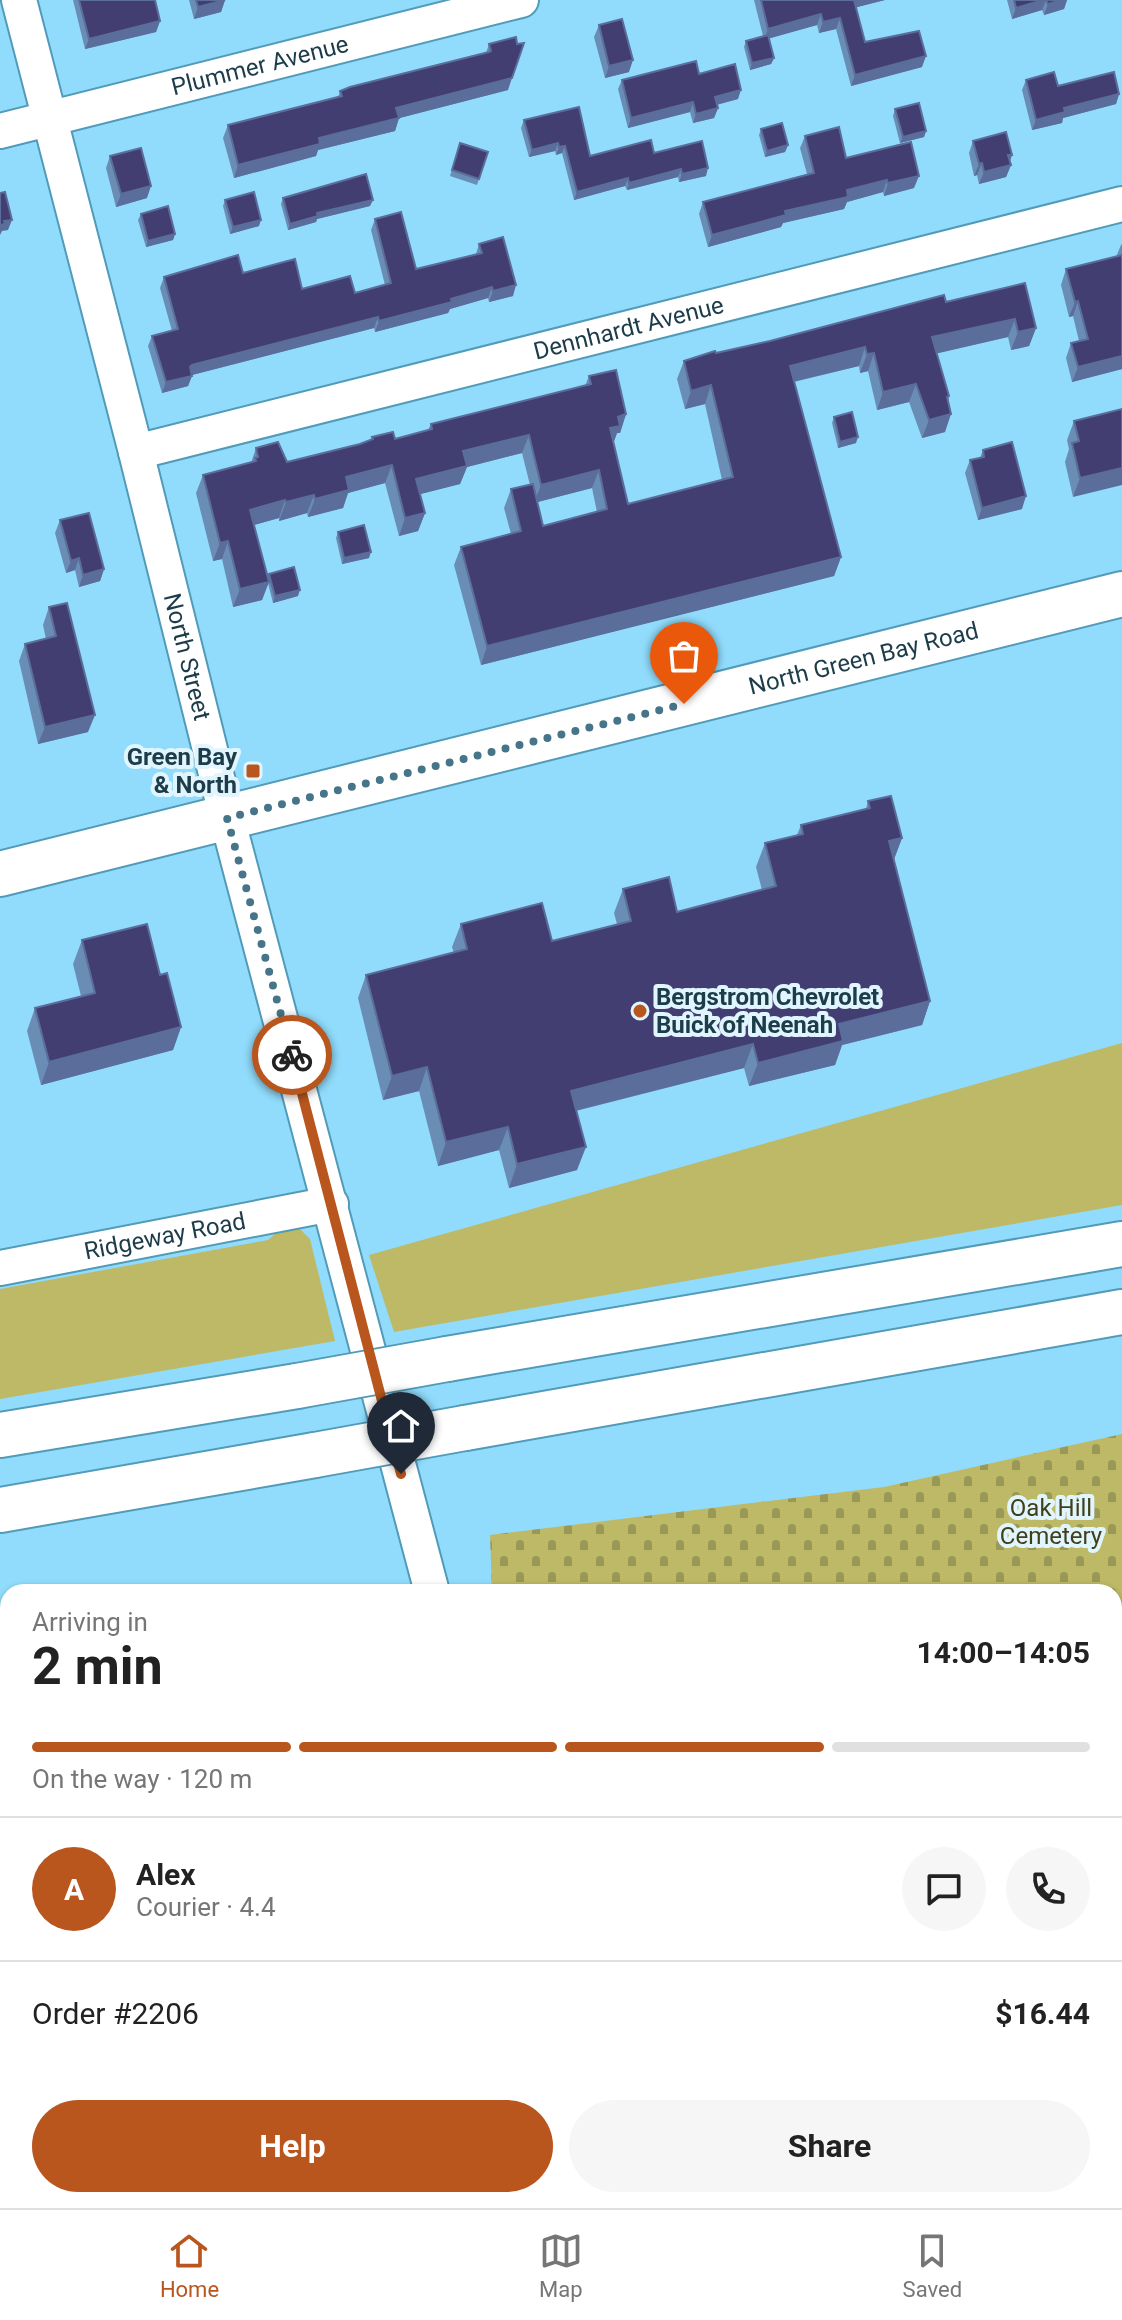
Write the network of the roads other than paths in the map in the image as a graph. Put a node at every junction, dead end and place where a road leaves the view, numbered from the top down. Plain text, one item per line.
1 (19, 0) edge
2 (521, 0) edge
3 (50, 118) junction
4 (0, 131) edge
5 (1122, 204) edge
6 (136, 452) junction
7 (1122, 594) edge
8 (227, 818) junction
9 (0, 874) edge
10 (331, 1204) junction
11 (1122, 1244) edge
12 (0, 1268) edge
13 (1122, 1312) edge
14 (1079, 1319) junction
15 (1122, 1319) edge
16 (0, 1435) edge
17 (0, 1510) edge
18 (430, 1584) edge

1 - 3 street, North Street
2 - 3 street, Plummer Avenue
3 - 4 street, Plummer Avenue
3 - 6 street, North Street
5 - 6 street, Dennhardt Avenue
6 - 8 street, North Street
7 - 8 main road, North Green Bay Road
8 - 9 main road, North Green Bay Road
8 - 10 street, North Street
10 - 12 street, Ridgeway Road
10 - 18 street, North Street
11 - 16 main road, bridge
13 - 14 main road
14 - 15 main road
14 - 17 main road, bridge

